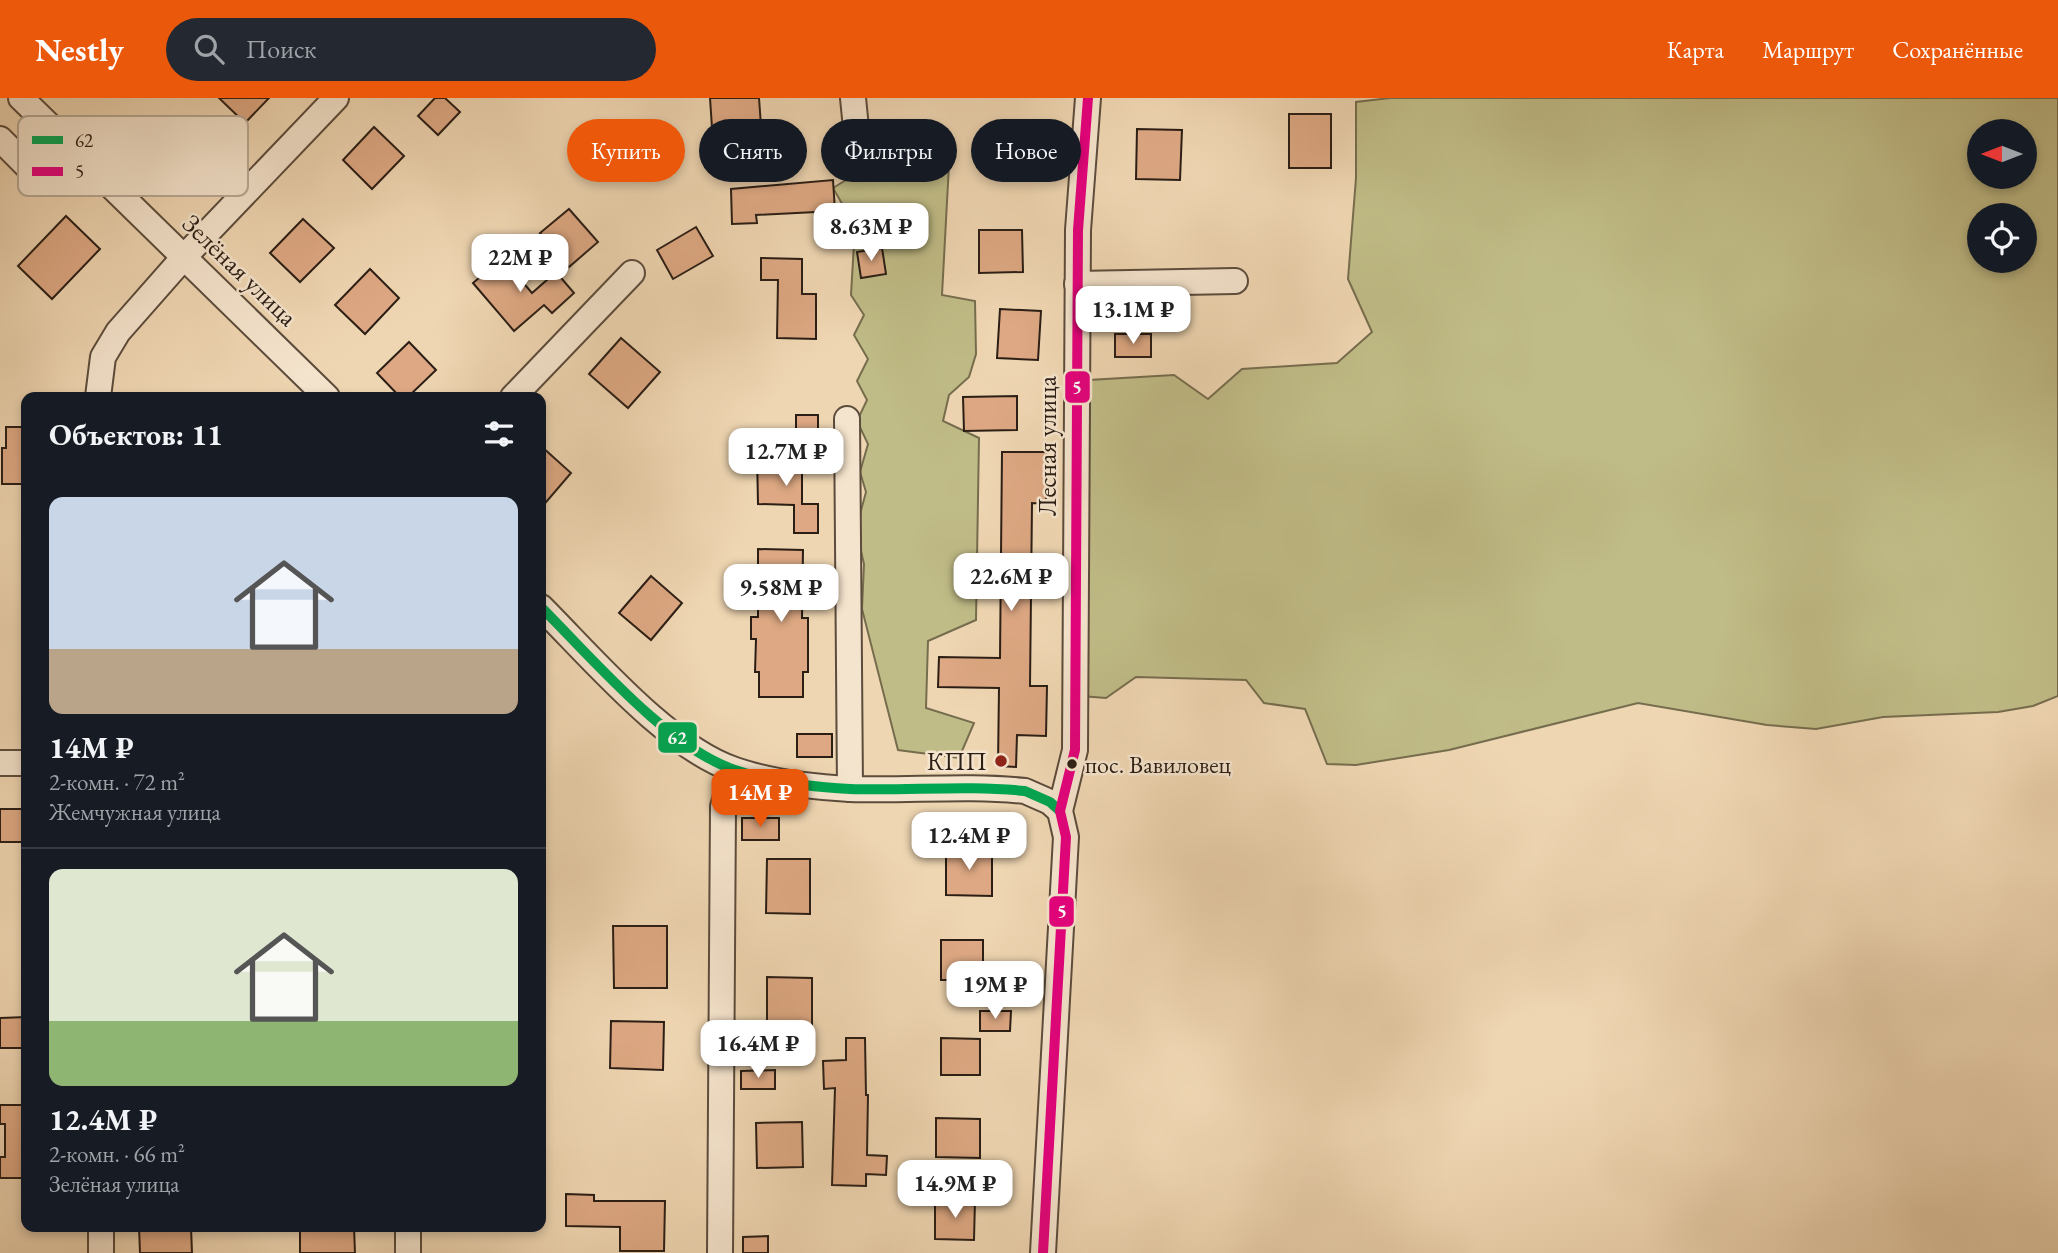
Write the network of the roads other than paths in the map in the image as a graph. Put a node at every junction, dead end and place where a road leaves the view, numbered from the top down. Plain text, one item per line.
1 (7, 98) edge
2 (21, 98) edge
3 (336, 98) edge
4 (853, 98) edge
5 (1088, 98) edge
6 (0, 106) edge
7 (39, 116) edge
8 (855, 119) edge
9 (0, 139) edge
10 (18, 157) edge
11 (248, 190) edge
12 (121, 196) edge
13 (242, 196) edge
14 (184, 257) junction
15 (632, 272) dead end
16 (1235, 281) dead end
17 (1077, 284) junction
18 (99, 392) edge
19 (322, 392) edge
20 (518, 392) edge
21 (847, 419) dead end
22 (546, 612) edge
23 (0, 763) edge
24 (21, 763) edge
25 (733, 770) junction
26 (850, 789) junction
27 (1060, 811) junction
28 (100, 1232) edge
29 (408, 1232) edge
30 (101, 1253) edge
31 (408, 1253) edge
32 (720, 1253) edge
33 (1043, 1253) edge

1 - 6 street
2 - 7 street, Зелёная улица
3 - 11 street
4 - 8 street
5 - 17 street, Лесная улица
9 - 10 street
12 - 14 street, Зелёная улица
13 - 14 street
14 - 18 street
14 - 19 street, Зелёная улица
15 - 20 street
16 - 17 street
17 - 27 street, Лесная улица
21 - 26 street
22 - 25 street
23 - 24 street
25 - 26 street
25 - 32 street
26 - 27 street
27 - 33 street, Лесная улица
28 - 30 street
29 - 31 street

